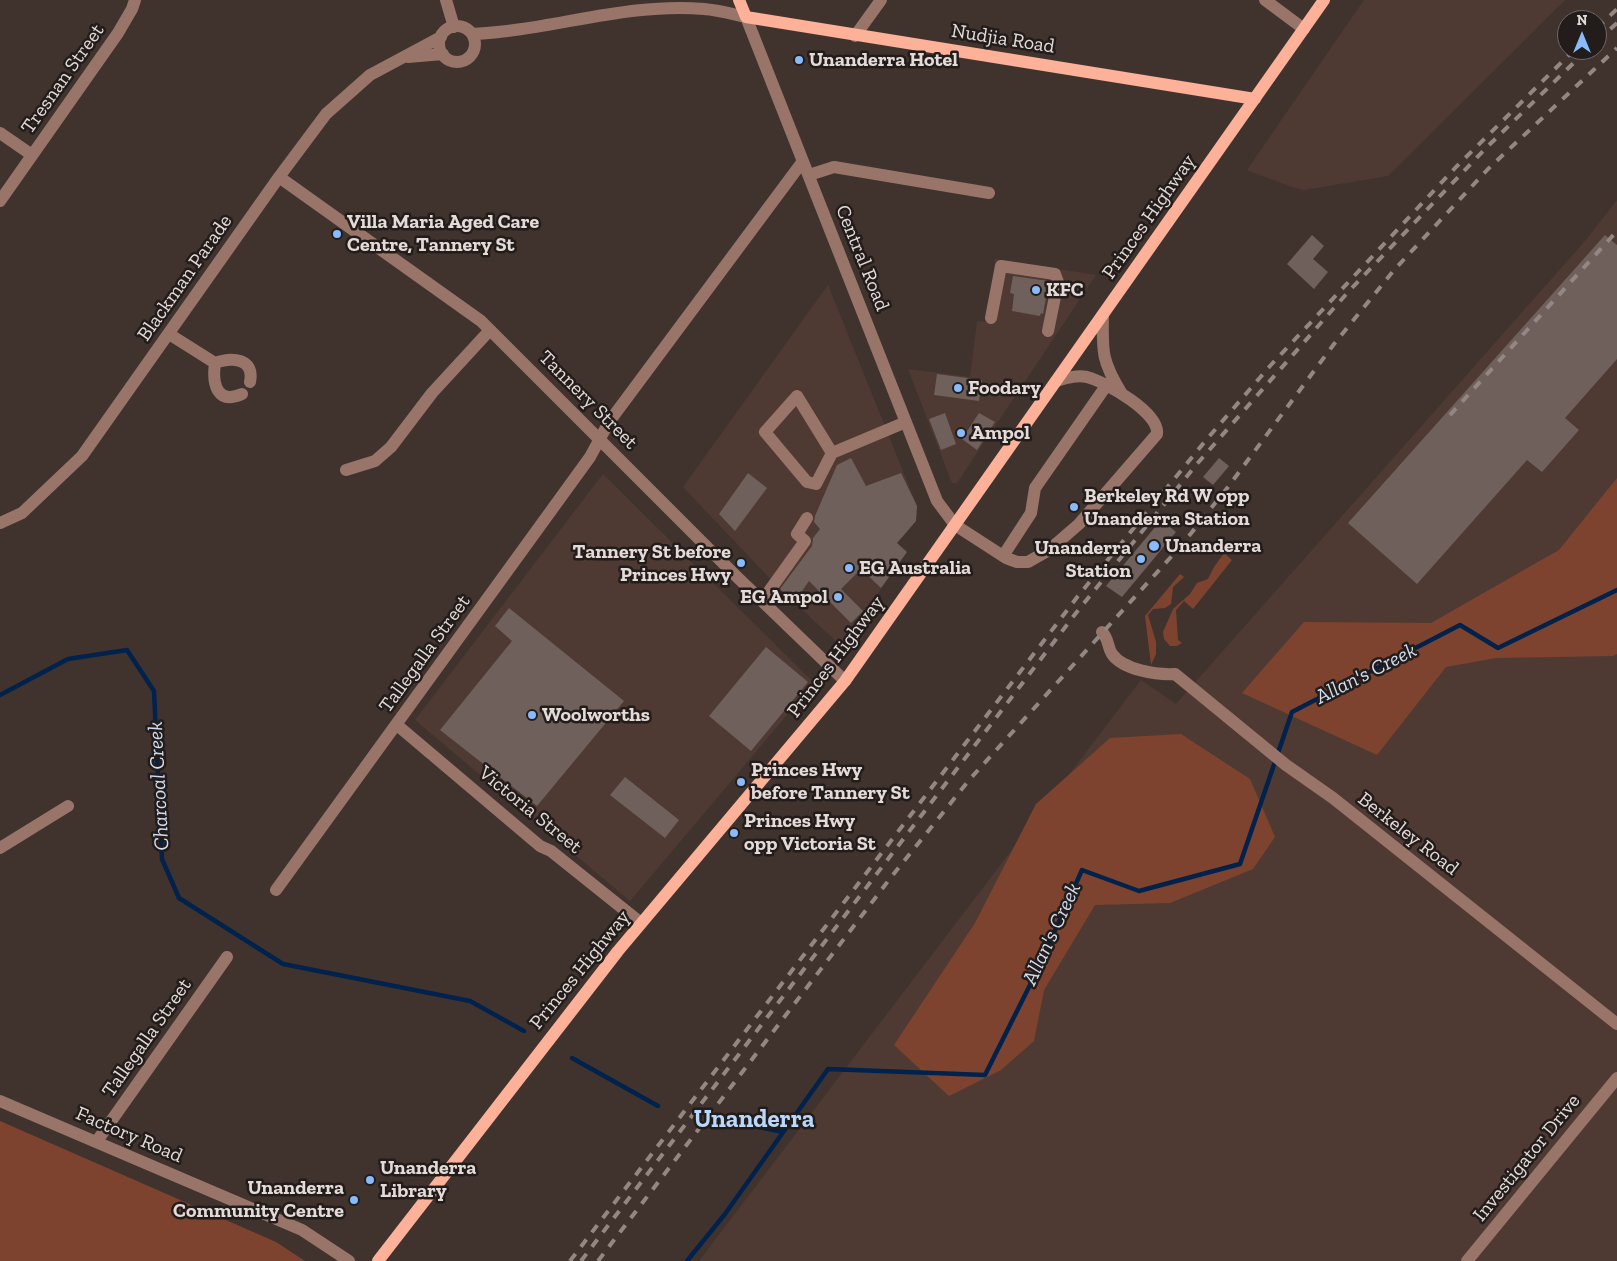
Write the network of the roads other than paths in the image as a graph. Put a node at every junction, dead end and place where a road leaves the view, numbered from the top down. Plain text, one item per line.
1 (135, 0) edge
2 (446, 0) edge
3 (739, 0) edge
4 (881, 0) edge
5 (1265, 0) edge
6 (1324, 0) edge
7 (746, 17) junction
8 (454, 27) junction
9 (1304, 29) junction
10 (501, 33) junction
11 (472, 34) junction
12 (855, 36) junction
13 (441, 37) junction
14 (475, 46) junction
15 (443, 54) junction
16 (403, 58) junction
17 (1255, 99) junction
18 (0, 133) edge
19 (32, 155) junction
20 (803, 161) junction
21 (809, 175) junction
22 (279, 177) junction
23 (989, 193) dead end
24 (0, 201) edge
25 (1103, 315) junction
26 (991, 318) dead end
27 (490, 330) junction
28 (1048, 331) dead end
29 (169, 334) junction
30 (215, 364) junction
31 (1056, 381) junction
32 (250, 382) dead end
33 (1106, 386) junction
34 (242, 394) dead end
35 (1122, 394) junction
36 (906, 422) junction
37 (600, 438) junction
38 (832, 453) junction
39 (346, 470) dead end
40 (807, 518) dead end
41 (0, 523) edge
42 (955, 525) junction
43 (1003, 556) junction
44 (762, 601) junction
45 (1102, 632) dead end
46 (845, 681) junction
47 (397, 725) junction
48 (68, 806) dead end
49 (0, 848) edge
50 (276, 890) dead end
51 (641, 923) junction
52 (227, 957) dead end
53 (1617, 1024) edge
54 (1617, 1078) edge
55 (0, 1101) edge
56 (97, 1141) junction
57 (349, 1261) edge
58 (378, 1261) edge
59 (1467, 1261) edge

1 - 19 street, Tresnan Street
2 - 8 street
3 - 7 main road, Central Road
4 - 12 street
5 - 9 street
6 - 9 main road, Princes Highway
7 - 10 street
7 - 12 main road, Nudjia Road
7 - 20 street, Central Road
8 - 11 street
8 - 13 street
9 - 17 main road, Princes Highway
10 - 11 street
10 - 14 street
11 - 14 street
12 - 17 main road, Nudjia Road
13 - 15 street
13 - 16 street, Blackman Parade
14 - 15 street
15 - 16 street, Blackman Parade
16 - 22 street, Blackman Parade
17 - 25 main road, Princes Highway
18 - 19 street
19 - 24 street, Tresnan Street
20 - 21 street, Central Road
20 - 37 street, Tallegalla Street
21 - 23 street
21 - 36 street, Central Road
22 - 27 street, Tannery Street
22 - 29 street, Blackman Parade
25 - 31 main road, Princes Highway
25 - 35 street
26 - 28 street
27 - 37 street, Tannery Street
27 - 39 street
29 - 30 street
29 - 41 street, Blackman Parade
30 - 32 street
30 - 34 street
31 - 33 street
31 - 42 main road, Princes Highway
33 - 35 street
33 - 43 street
35 - 43 street
36 - 38 street
36 - 42 street, Central Road
37 - 44 street, Tannery Street
37 - 47 street, Tallegalla Street
38 - 38 street
40 - 44 street
42 - 43 street
42 - 46 main road, Princes Highway
44 - 46 street, Tannery Street
45 - 53 street, Berkeley Road
46 - 51 main road, Princes Highway
47 - 50 street, Tallegalla Street
47 - 51 street, Victoria Street
48 - 49 street
51 - 58 main road, Princes Highway
52 - 56 street, Tallegalla Street
54 - 59 street, Investigator Drive
55 - 56 street, Factory Road
56 - 57 street, Factory Road

